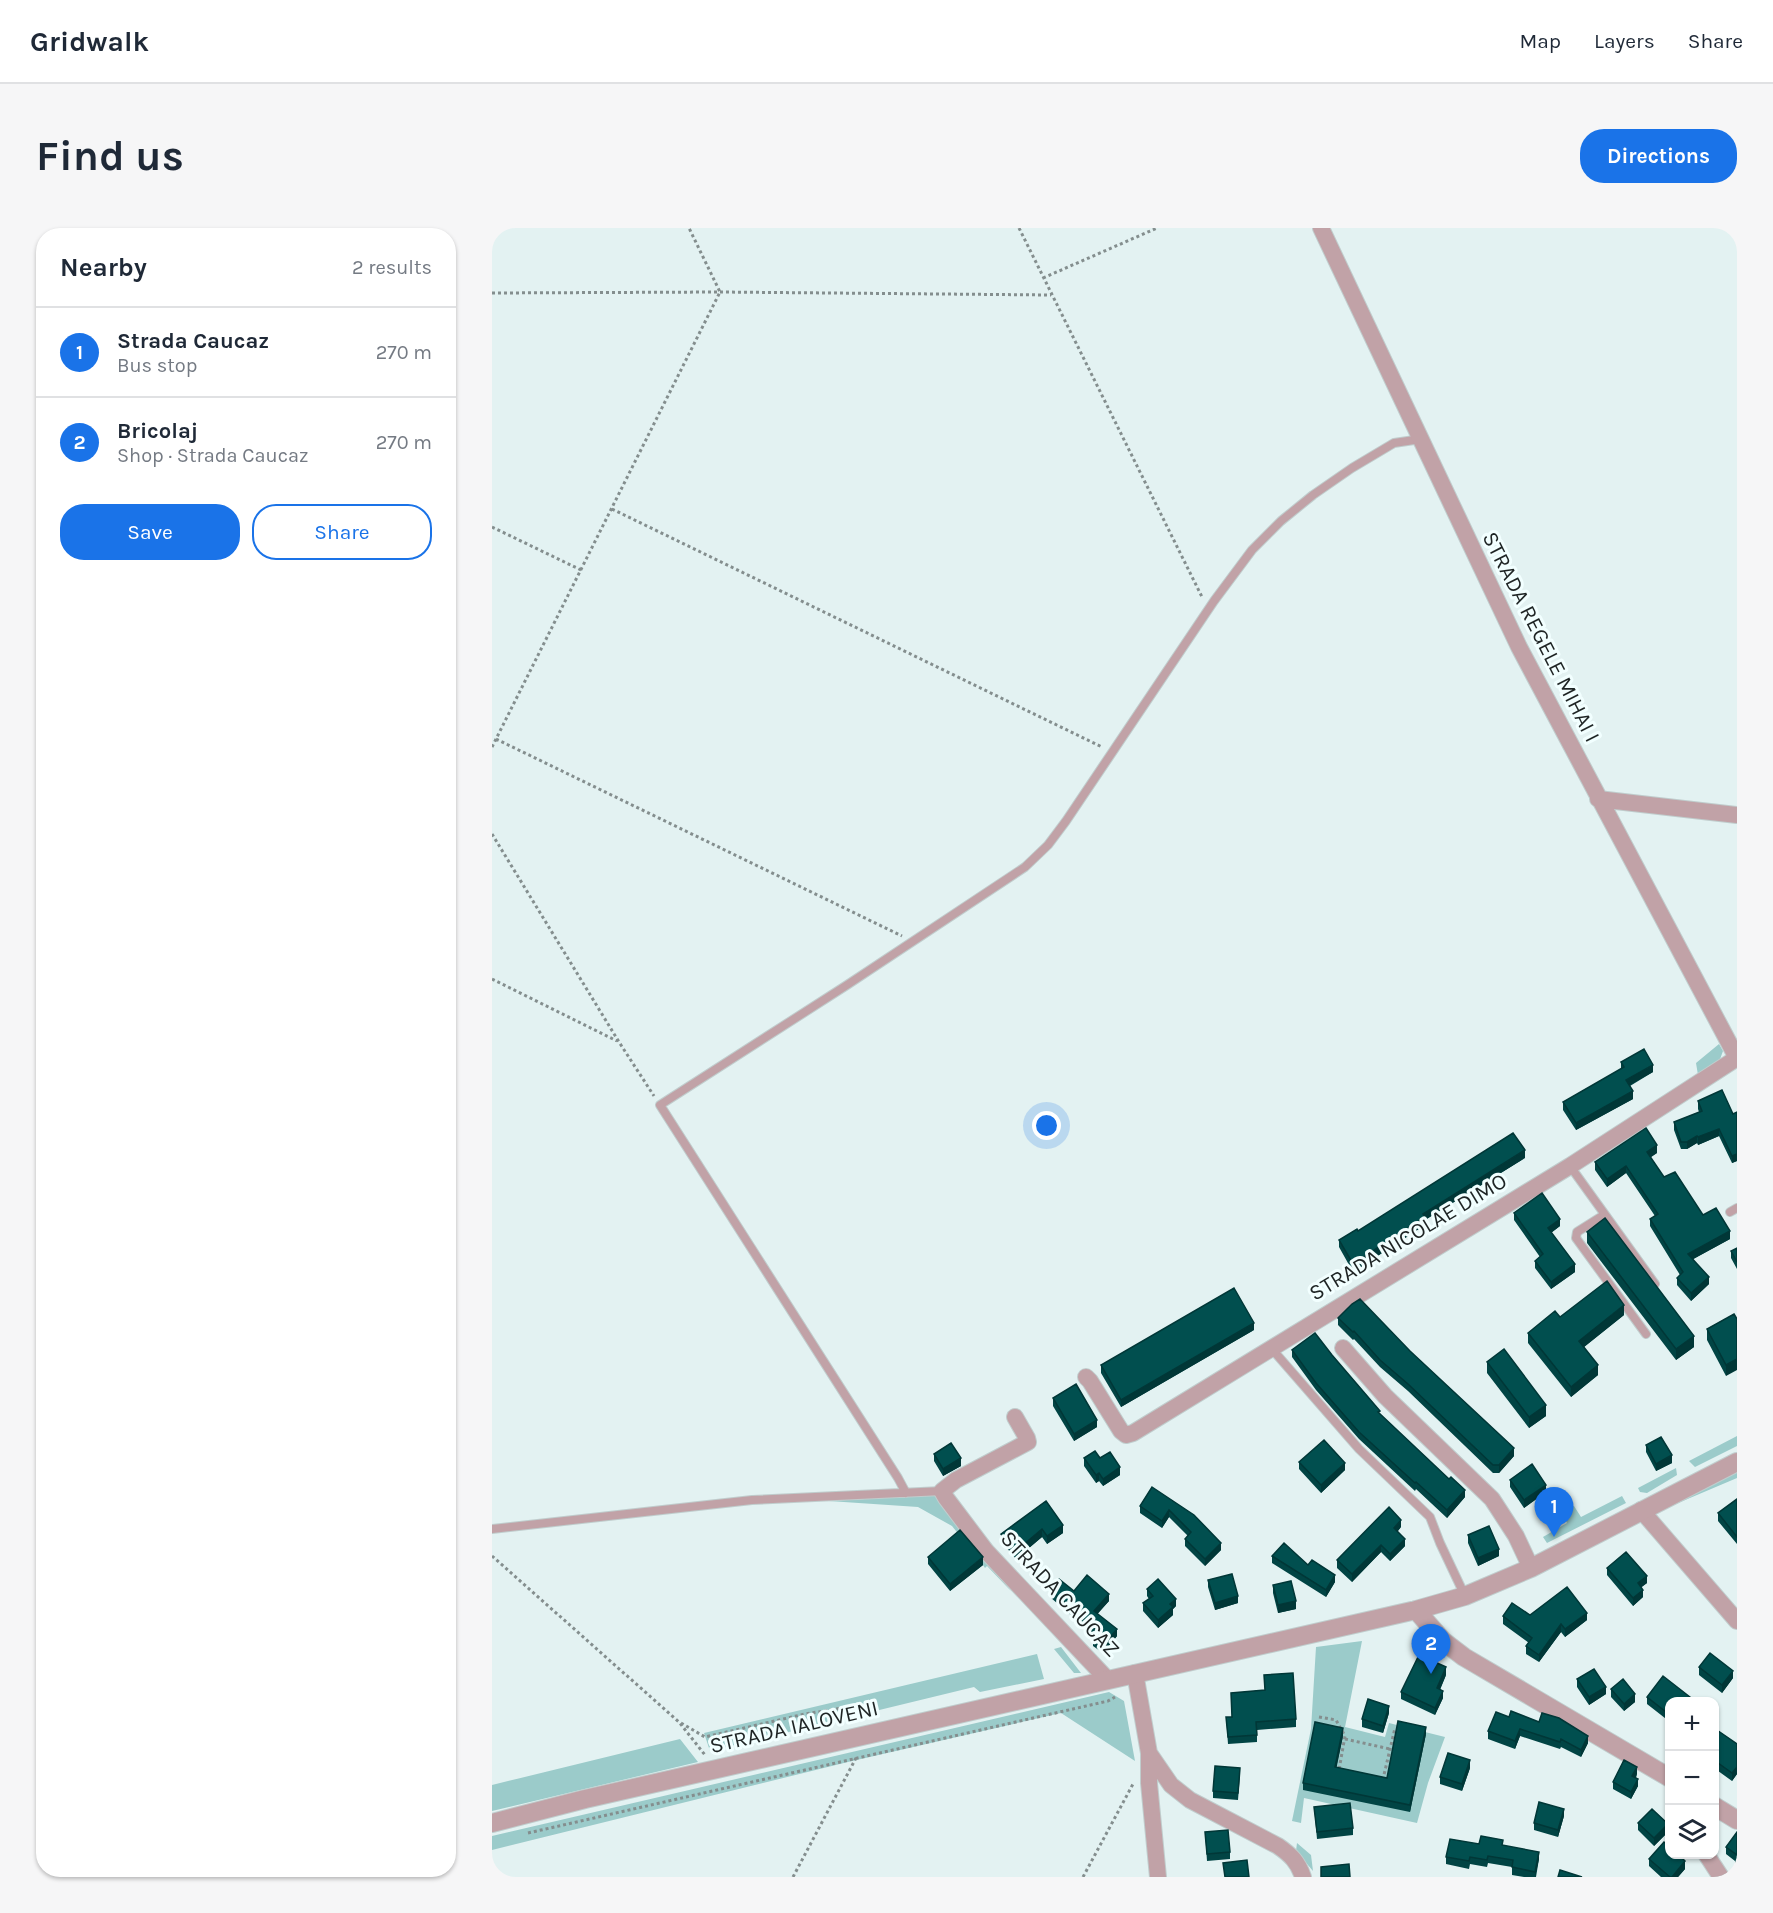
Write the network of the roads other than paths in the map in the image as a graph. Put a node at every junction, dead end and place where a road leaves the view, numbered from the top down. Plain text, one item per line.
1 (1321, 228) edge
2 (1422, 438) junction
3 (1598, 799) junction
4 (1737, 815) edge
5 (1737, 1058) edge
6 (1570, 1166) junction
7 (1604, 1215) junction
8 (1655, 1284) edge
9 (1646, 1334) dead end
10 (1271, 1348) junction
11 (1343, 1348) dead end
12 (1086, 1377) dead end
13 (1015, 1417) dead end
14 (1737, 1462) edge
15 (942, 1491) junction
16 (906, 1493) junction
17 (1641, 1510) junction
18 (492, 1529) edge
19 (1531, 1568) junction
20 (1465, 1596) junction
21 (1416, 1610) junction
22 (1737, 1621) edge
23 (1136, 1678) junction
24 (1107, 1679) junction
25 (1149, 1753) junction
26 (1665, 1775) edge
27 (1719, 1809) edge
28 (1737, 1820) edge
29 (492, 1823) edge
30 (1710, 1859) edge
31 (1158, 1877) edge
32 (1303, 1877) edge
33 (1721, 1877) edge

1 - 2 street, STRADA REGELE MIHAI I
2 - 3 street, STRADA REGELE MIHAI I
2 - 16 lane
3 - 4 street
3 - 5 street, STRADA REGELE MIHAI I
5 - 6 street, STRADA NICOLAE DIMO
6 - 7 lane
6 - 10 street, STRADA NICOLAE DIMO
7 - 8 lane
7 - 9 lane
10 - 12 street
10 - 20 lane
11 - 19 street
13 - 15 street
14 - 17 street
15 - 16 lane
15 - 24 street, STRADA CAUCAZ
16 - 18 lane
17 - 19 street
17 - 22 street
19 - 20 street
20 - 21 street
21 - 23 street, STRADA CAUCAZ
21 - 26 street
23 - 24 street, STRADA CAUCAZ
23 - 25 street
24 - 29 street, STRADA IALOVENI
25 - 31 street
25 - 32 street
27 - 28 street
30 - 33 street

